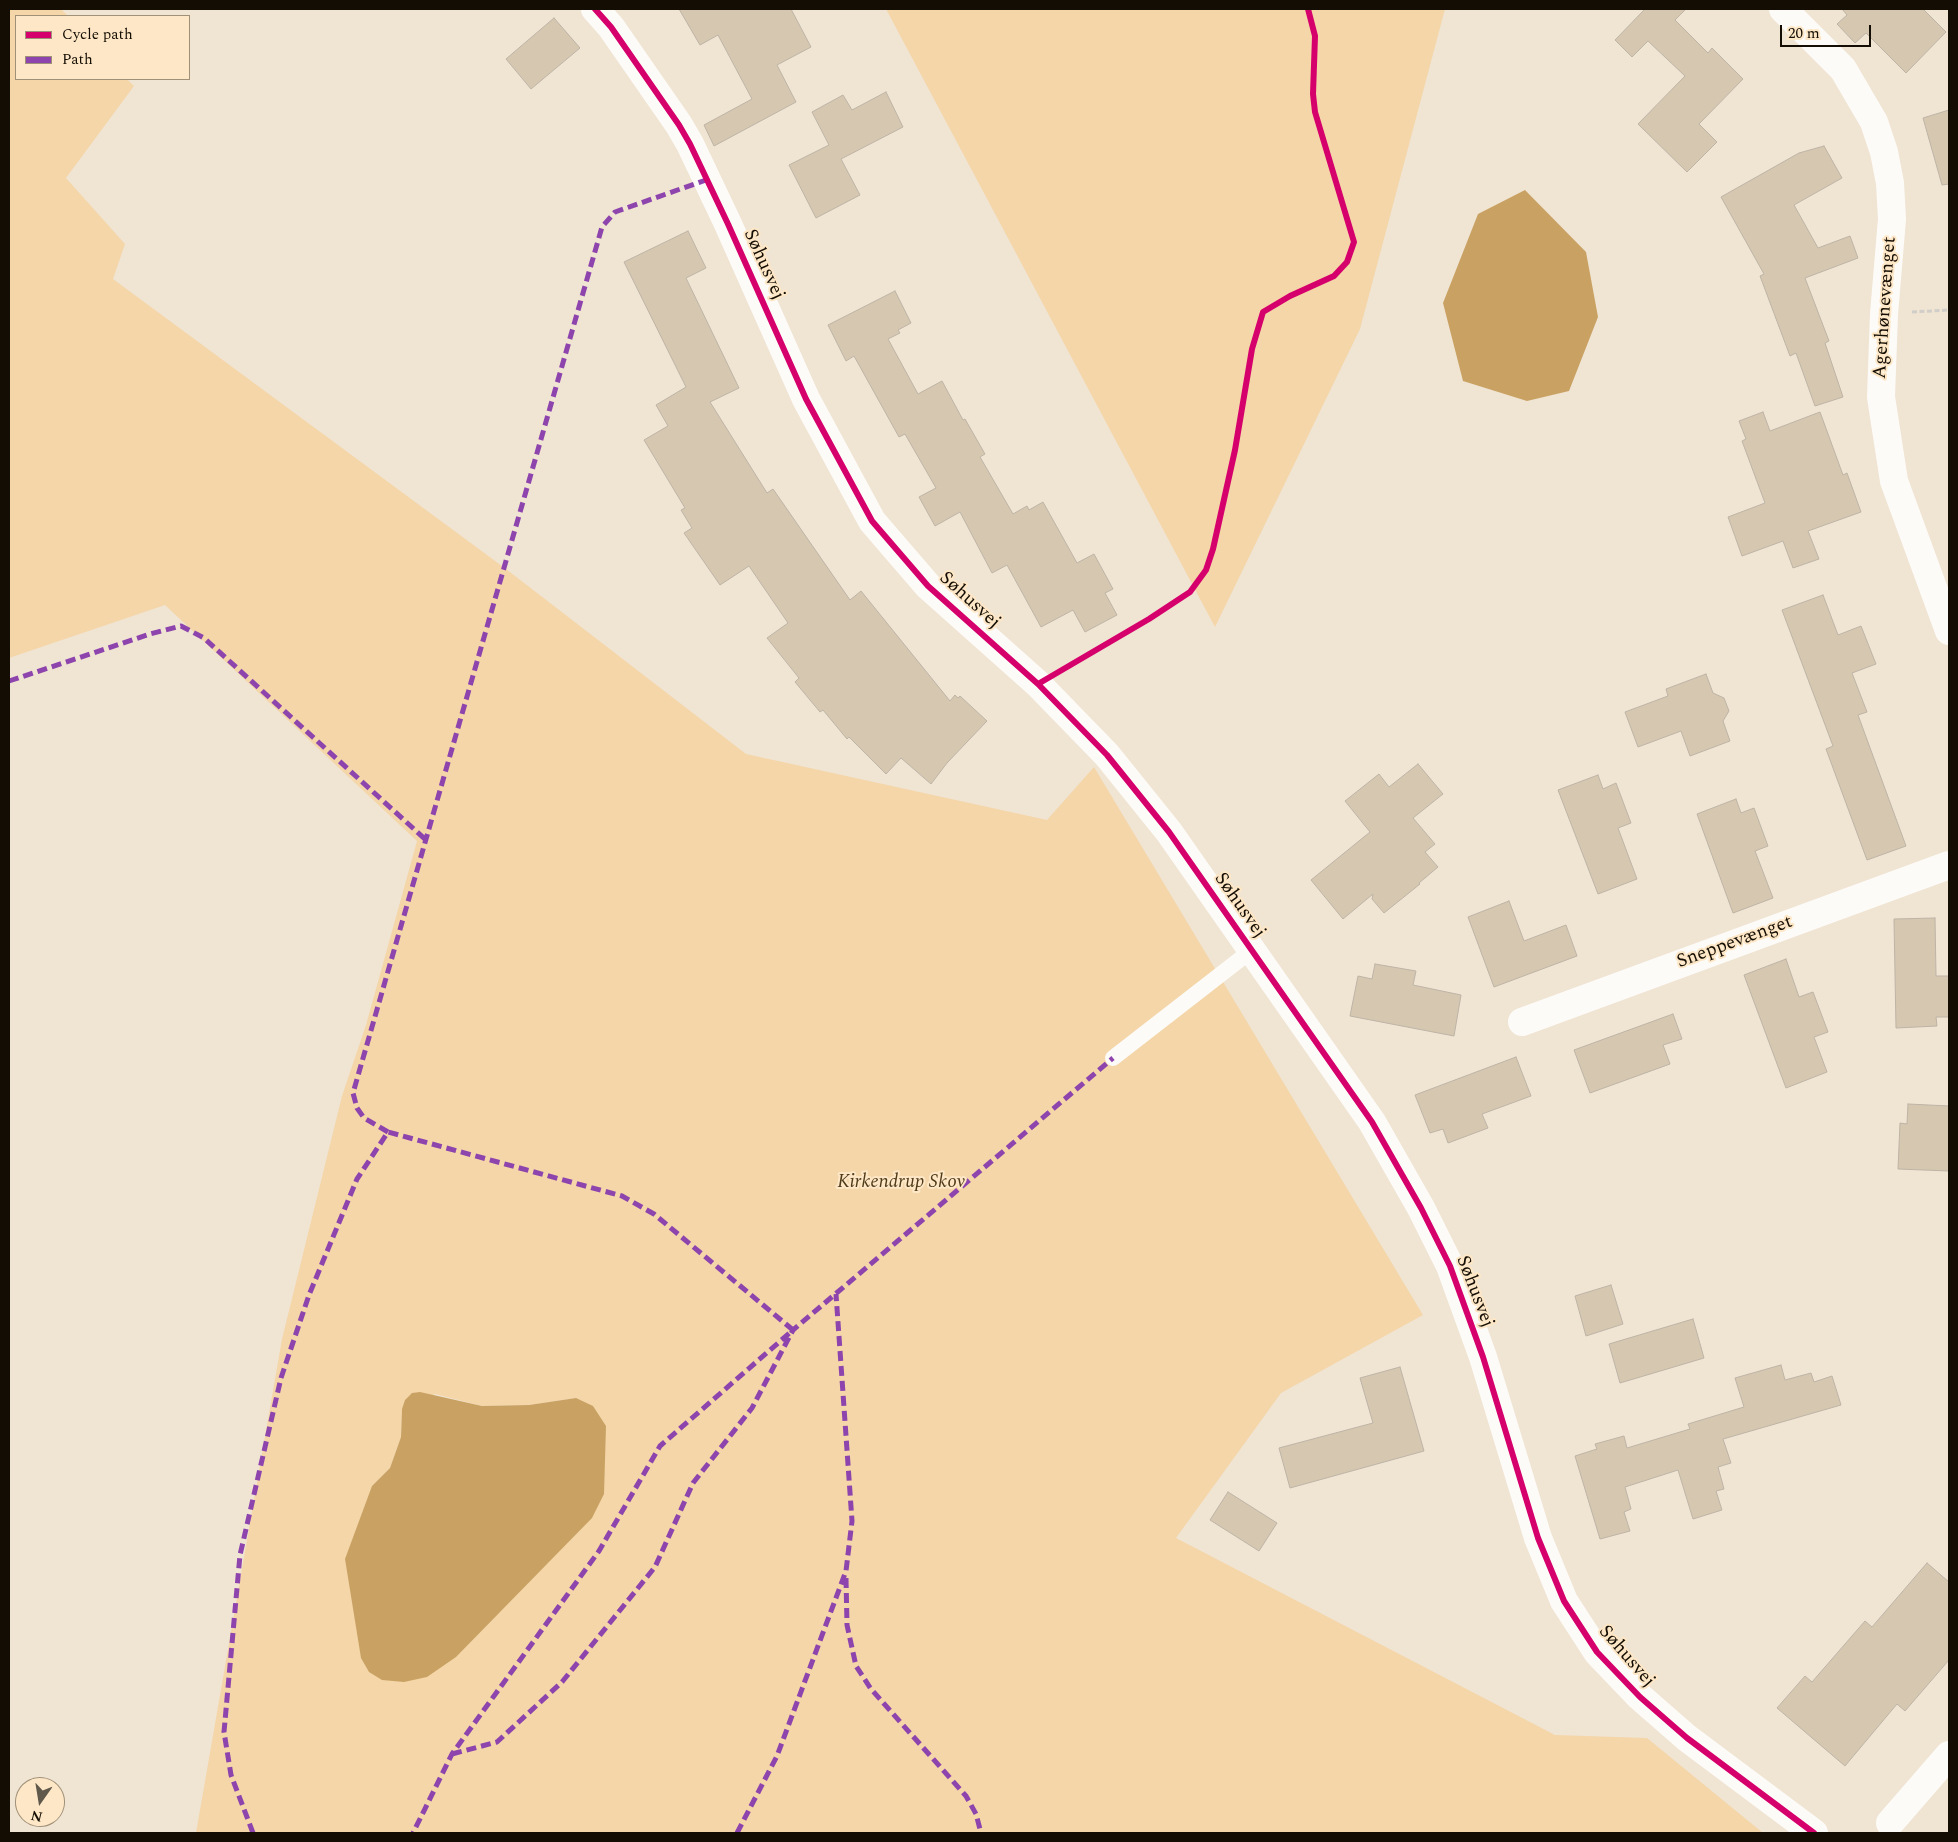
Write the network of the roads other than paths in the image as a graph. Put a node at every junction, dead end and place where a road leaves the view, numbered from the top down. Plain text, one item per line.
1 (595, 9) edge
2 (1783, 9) edge
3 (1949, 631) edge
4 (1949, 865) edge
5 (1252, 950) junction
6 (1522, 1022) dead end
7 (1113, 1058) dead end
8 (1949, 1755) edge
9 (1890, 1823) dead end
10 (1814, 1833) edge

1 - 5 street, Søhusvej
2 - 3 street, Agerhønevænget
4 - 6 street, Sneppevænget
5 - 7 lane
5 - 10 street, Søhusvej
8 - 9 street

